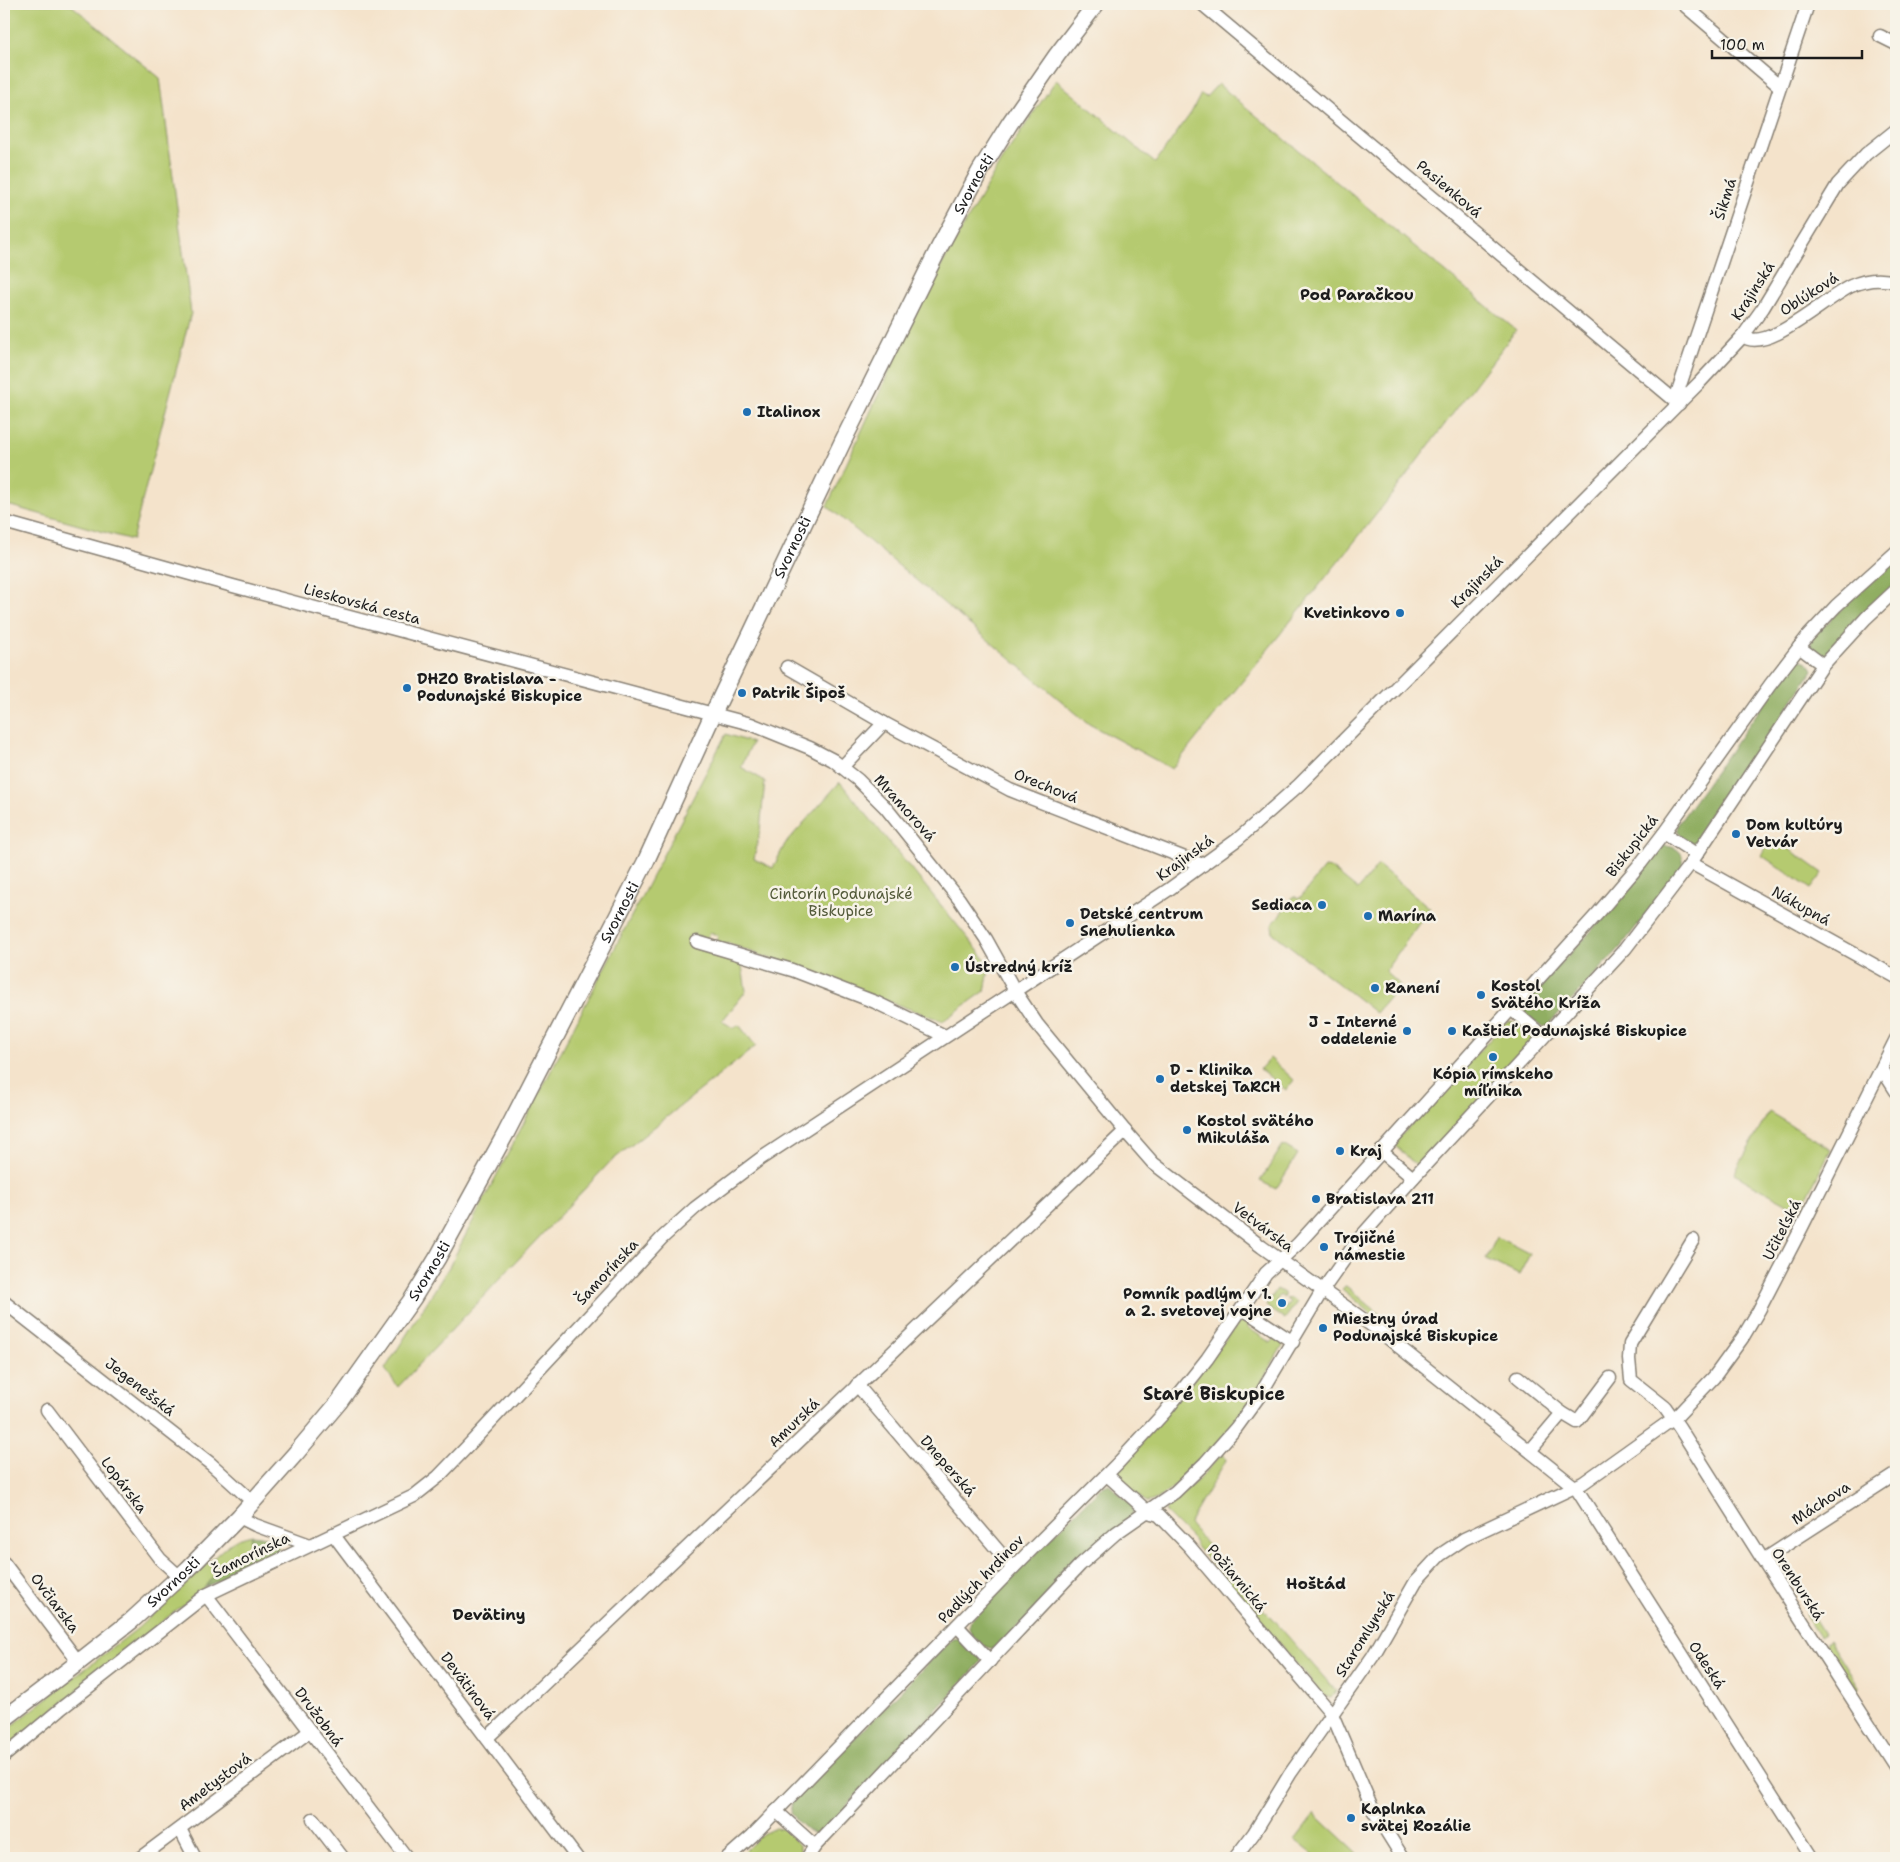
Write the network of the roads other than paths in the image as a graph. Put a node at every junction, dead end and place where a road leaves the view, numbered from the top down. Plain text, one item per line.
1 (1096, 4) edge
2 (1202, 4) edge
3 (1683, 4) edge
4 (1808, 4) edge
5 (1880, 36) dead end
6 (1896, 44) edge
7 (1779, 86) junction
8 (1896, 130) edge
9 (1896, 282) edge
10 (1743, 336) junction
11 (1677, 402) junction
12 (4, 522) edge
13 (1896, 552) edge
14 (1896, 590) edge
15 (1799, 647) junction
16 (1823, 665) junction
17 (787, 667) dead end
18 (713, 714) junction
19 (884, 723) junction
20 (842, 767) junction
21 (1664, 833) junction
22 (1694, 858) junction
23 (1203, 865) junction
24 (697, 942) dead end
25 (1896, 977) edge
26 (1016, 991) junction
27 (1511, 1009) junction
28 (945, 1036) junction
29 (1543, 1036) junction
30 (1896, 1039) edge
31 (1882, 1068) junction
32 (1896, 1091) edge
33 (1125, 1131) junction
34 (1381, 1151) junction
35 (1413, 1178) junction
36 (1694, 1240) dead end
37 (1280, 1260) junction
38 (1322, 1291) junction
39 (4, 1302) edge
40 (1243, 1309) junction
41 (1293, 1342) junction
42 (1518, 1377) dead end
43 (1610, 1378) dead end
44 (857, 1385) junction
45 (47, 1410) dead end
46 (1562, 1413) junction
47 (1674, 1419) junction
48 (1530, 1451) junction
49 (1896, 1474) edge
50 (1107, 1475) junction
51 (1576, 1488) junction
52 (253, 1502) junction
53 (1148, 1512) junction
54 (238, 1517) junction
55 (334, 1534) junction
56 (310, 1545) junction
57 (1762, 1560) junction
58 (4, 1562) edge
59 (1013, 1568) junction
60 (180, 1576) junction
61 (206, 1595) junction
62 (957, 1626) junction
63 (990, 1661) junction
64 (76, 1666) junction
65 (1332, 1714) junction
66 (4, 1719) edge
67 (310, 1731) junction
68 (487, 1738) junction
69 (4, 1756) edge
70 (1895, 1763) edge
71 (776, 1811) junction
72 (313, 1819) dead end
73 (180, 1829) junction
74 (815, 1846) junction
75 (140, 1858) edge
76 (195, 1858) edge
77 (343, 1858) edge
78 (407, 1858) edge
79 (577, 1858) edge
80 (727, 1858) edge
81 (806, 1858) edge
82 (1235, 1858) edge
83 (1403, 1858) edge
84 (1812, 1858) edge

1 - 18 main road, Svornosti
2 - 11 street, Pasienková
3 - 7 street
4 - 7 street, Šikmá
5 - 6 street
7 - 11 street, Šikmá
8 - 10 street, Krajinská
9 - 10 street, Oblúková
10 - 11 street, Krajinská
11 - 23 street, Krajinská
12 - 18 street, Lieskovská cesta
13 - 15 street, Biskupická
14 - 16 street
15 - 16 street
15 - 21 street, Biskupická
16 - 22 street
17 - 19 street, Orechová
18 - 20 street, Mramorová
18 - 52 main road, Svornosti
19 - 20 street
19 - 23 street, Orechová
20 - 26 street, Mramorová
21 - 22 street, Nákupná
21 - 27 street, Biskupická
22 - 25 street, Nákupná
22 - 29 street
23 - 26 street, Krajinská
24 - 28 street
26 - 28 street, Šamorínska
26 - 33 street, Vetvárska
27 - 29 street
27 - 34 street, Biskupická
28 - 55 street, Šamorínska
29 - 35 street
30 - 31 street, Učiteľská
31 - 32 street
31 - 47 street, Učiteľská
33 - 37 street, Vetvárska
33 - 44 street, Amurská
34 - 35 street
34 - 37 street
35 - 38 street
36 - 47 street
37 - 38 street, Vetvárska
37 - 40 street
38 - 41 street
38 - 48 street, Vetvárska
39 - 52 street, Jegenešská
40 - 41 street
40 - 50 street, Padlých hrdinov
41 - 53 street
42 - 46 street
43 - 46 street
44 - 59 street, Dneperská
44 - 68 street, Amurská
45 - 60 street, Lopárska
46 - 48 street
47 - 51 street, Učiteľská
47 - 57 street, Orenburská
48 - 51 street, Vetvárska
49 - 57 street, Máchova
50 - 53 street, Požiarnická
50 - 59 street, Padlých hrdinov
51 - 65 street, Staromlynská
51 - 84 street, Odeská
52 - 54 main road, Svornosti
53 - 63 street
53 - 65 street, Požiarnická
54 - 56 street, Šamorínska
54 - 60 main road, Svornosti
55 - 56 street, Šamorínska
55 - 68 street, Devätinová
56 - 61 street, Šamorínska
57 - 70 street, Orenburská
58 - 64 street, Ovčiarska
59 - 62 street, Padlých hrdinov
60 - 64 main road, Svornosti
61 - 67 street, Družobná
61 - 69 street, Šamorínska
62 - 63 street
62 - 71 street, Padlých hrdinov
63 - 74 street
64 - 66 main road, Svornosti
65 - 82 street, Staromlynská
65 - 83 street, Požiarnická
67 - 73 street, Ametystová
67 - 78 street, Družobná
68 - 79 street, Devätinová
71 - 74 street
71 - 80 street, Padlých hrdinov
72 - 77 street
73 - 75 street, Ametystová
73 - 76 street
74 - 81 street

